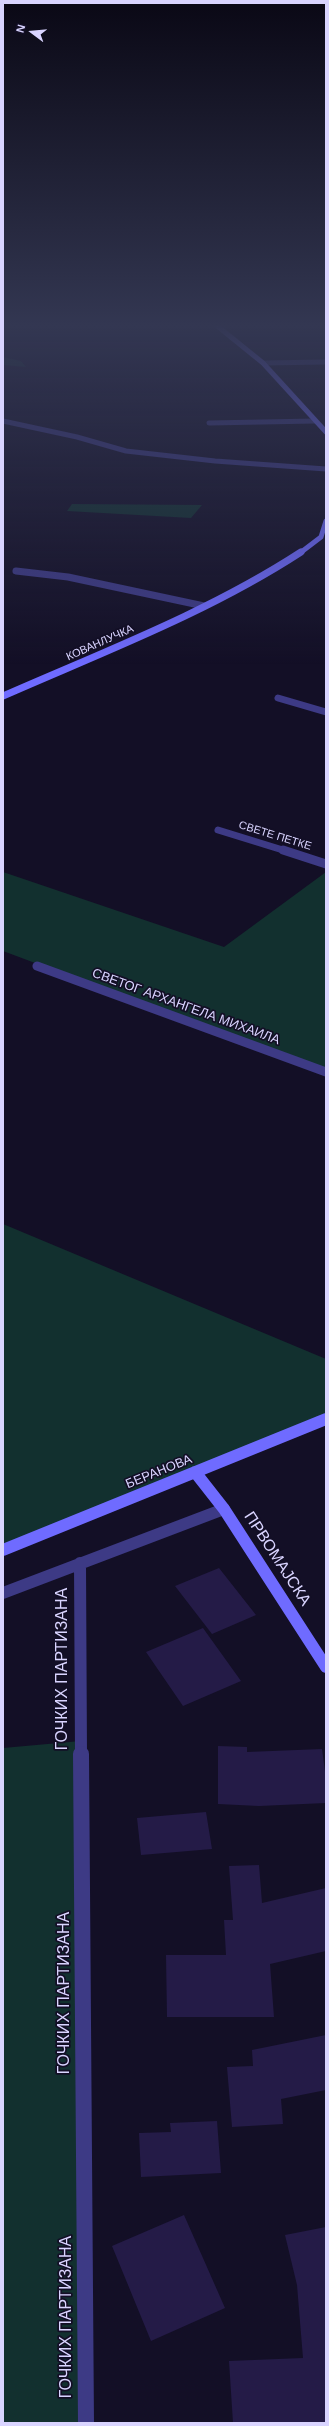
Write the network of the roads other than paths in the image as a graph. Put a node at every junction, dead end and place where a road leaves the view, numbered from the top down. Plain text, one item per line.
1 (81, 438) edge
2 (326, 469) edge
3 (326, 521) edge
4 (323, 537) edge
5 (16, 571) dead end
6 (204, 606) junction
7 (3, 696) edge
8 (278, 698) dead end
9 (326, 712) edge
10 (218, 830) dead end
11 (326, 864) edge
12 (37, 966) dead end
13 (326, 1072) edge
14 (326, 1419) edge
15 (195, 1472) junction
16 (224, 1509) junction
17 (3, 1550) edge
18 (80, 1563) junction
19 (3, 1593) edge
20 (326, 1667) edge
21 (86, 2423) edge

1 - 2 street
3 - 4 street, КОВАНЛУЧКА
4 - 6 street, КОВАНЛУЧКА
5 - 6 street
6 - 7 street, КОВАНЛУЧКА
8 - 9 street
10 - 11 street, СВЕТЕ ПЕТКЕ
12 - 13 street, СВЕТОГ АРХАНГЕЛА МИХАИЛА
14 - 15 street, БЕРАНОВА
15 - 16 street, ПРВОМАЈСКА
15 - 17 street, БЕРАНОВА
16 - 18 street
16 - 20 street, ПРВОМАЈСКА
18 - 19 street
18 - 21 street, ГОЧКИХ ПАРТИЗАНА

